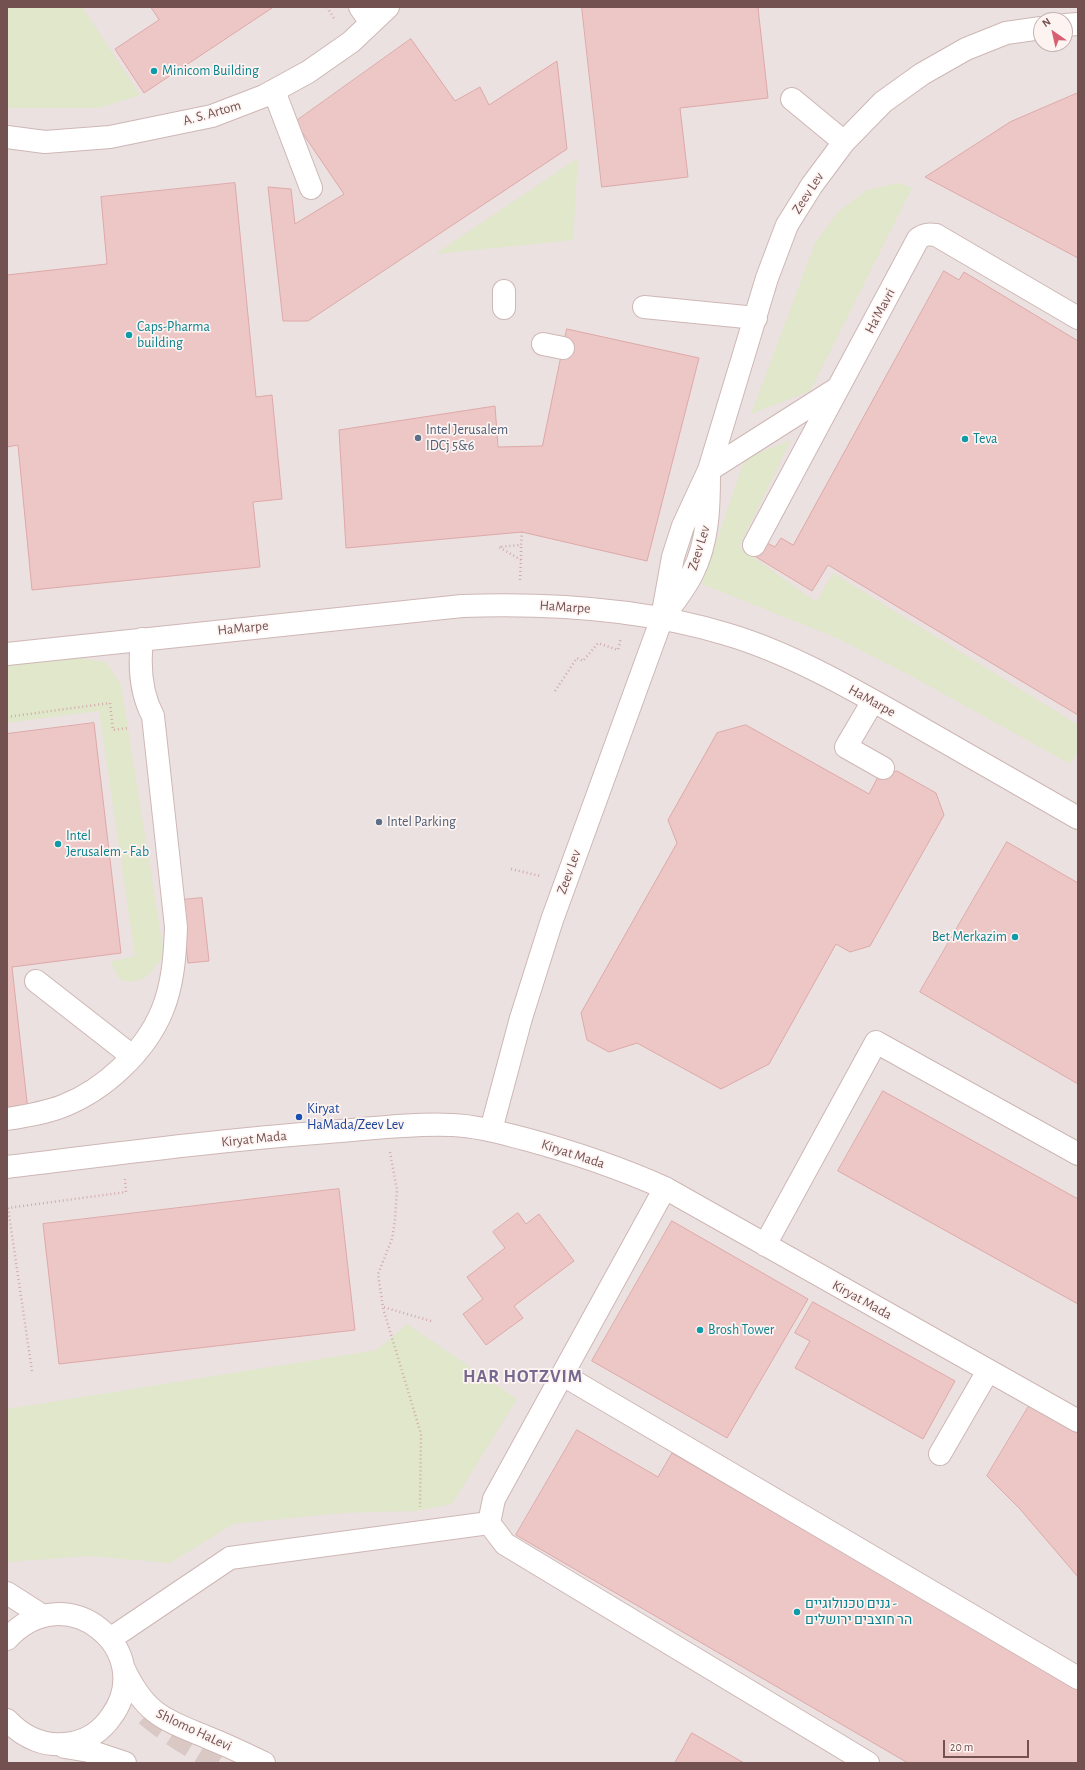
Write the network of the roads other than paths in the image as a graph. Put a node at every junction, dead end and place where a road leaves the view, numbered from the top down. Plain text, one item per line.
1 (388, 7) edge
2 (366, 15) edge
3 (1033, 29) edge
4 (274, 91) junction
5 (792, 99) dead end
6 (7, 138) edge
7 (844, 142) junction
8 (311, 188) dead end
9 (644, 307) dead end
10 (756, 318) junction
11 (1078, 318) edge
12 (839, 388) junction
13 (709, 470) junction
14 (754, 545) dead end
15 (662, 618) junction
16 (142, 639) junction
17 (7, 654) edge
18 (872, 701) junction
19 (883, 768) dead end
20 (1078, 818) edge
21 (36, 981) dead end
22 (132, 1056) junction
23 (7, 1119) edge
24 (491, 1130) junction
25 (1078, 1154) edge
26 (7, 1167) edge
27 (664, 1188) junction
28 (765, 1245) junction
29 (988, 1371) junction
30 (563, 1375) junction
31 (1078, 1421) edge
32 (940, 1454) dead end
33 (489, 1523) junction
34 (7, 1593) edge
35 (43, 1616) junction
36 (110, 1639) junction
37 (7, 1640) edge
38 (122, 1666) junction
39 (1078, 1678) edge
40 (7, 1720) edge
41 (52, 1744) junction
42 (125, 1763) edge
43 (264, 1763) edge
44 (868, 1763) edge

1 - 2 street, A. S. Artom
2 - 4 street, A. S. Artom
3 - 7 street, Zeev Lev
4 - 6 street, A. S. Artom
4 - 8 street
5 - 7 street
7 - 10 street, Zeev Lev
9 - 10 street
10 - 13 street, Zeev Lev
11 - 12 street, Ha'Mavri
12 - 13 street
12 - 14 street, Ha'Mavri
13 - 15 street, Zeev Lev
15 - 16 street, HaMarpe
15 - 18 street, HaMarpe
15 - 24 street, Zeev Lev
16 - 17 street, HaMarpe
16 - 22 street
18 - 19 street
18 - 20 street, HaMarpe
21 - 22 street
22 - 23 street
24 - 26 street, Kiryat Mada
24 - 27 street, Kiryat Mada
25 - 28 street
27 - 28 street, Kiryat Mada
27 - 30 street
28 - 29 street, Kiryat Mada
29 - 31 street, Kiryat Mada
29 - 32 street
30 - 33 street
30 - 39 street
33 - 36 street
33 - 44 street
34 - 35 street
35 - 36 street
35 - 37 street
36 - 38 street
38 - 41 street
38 - 43 street, Shlomo HaLevi
40 - 41 street
41 - 42 street

